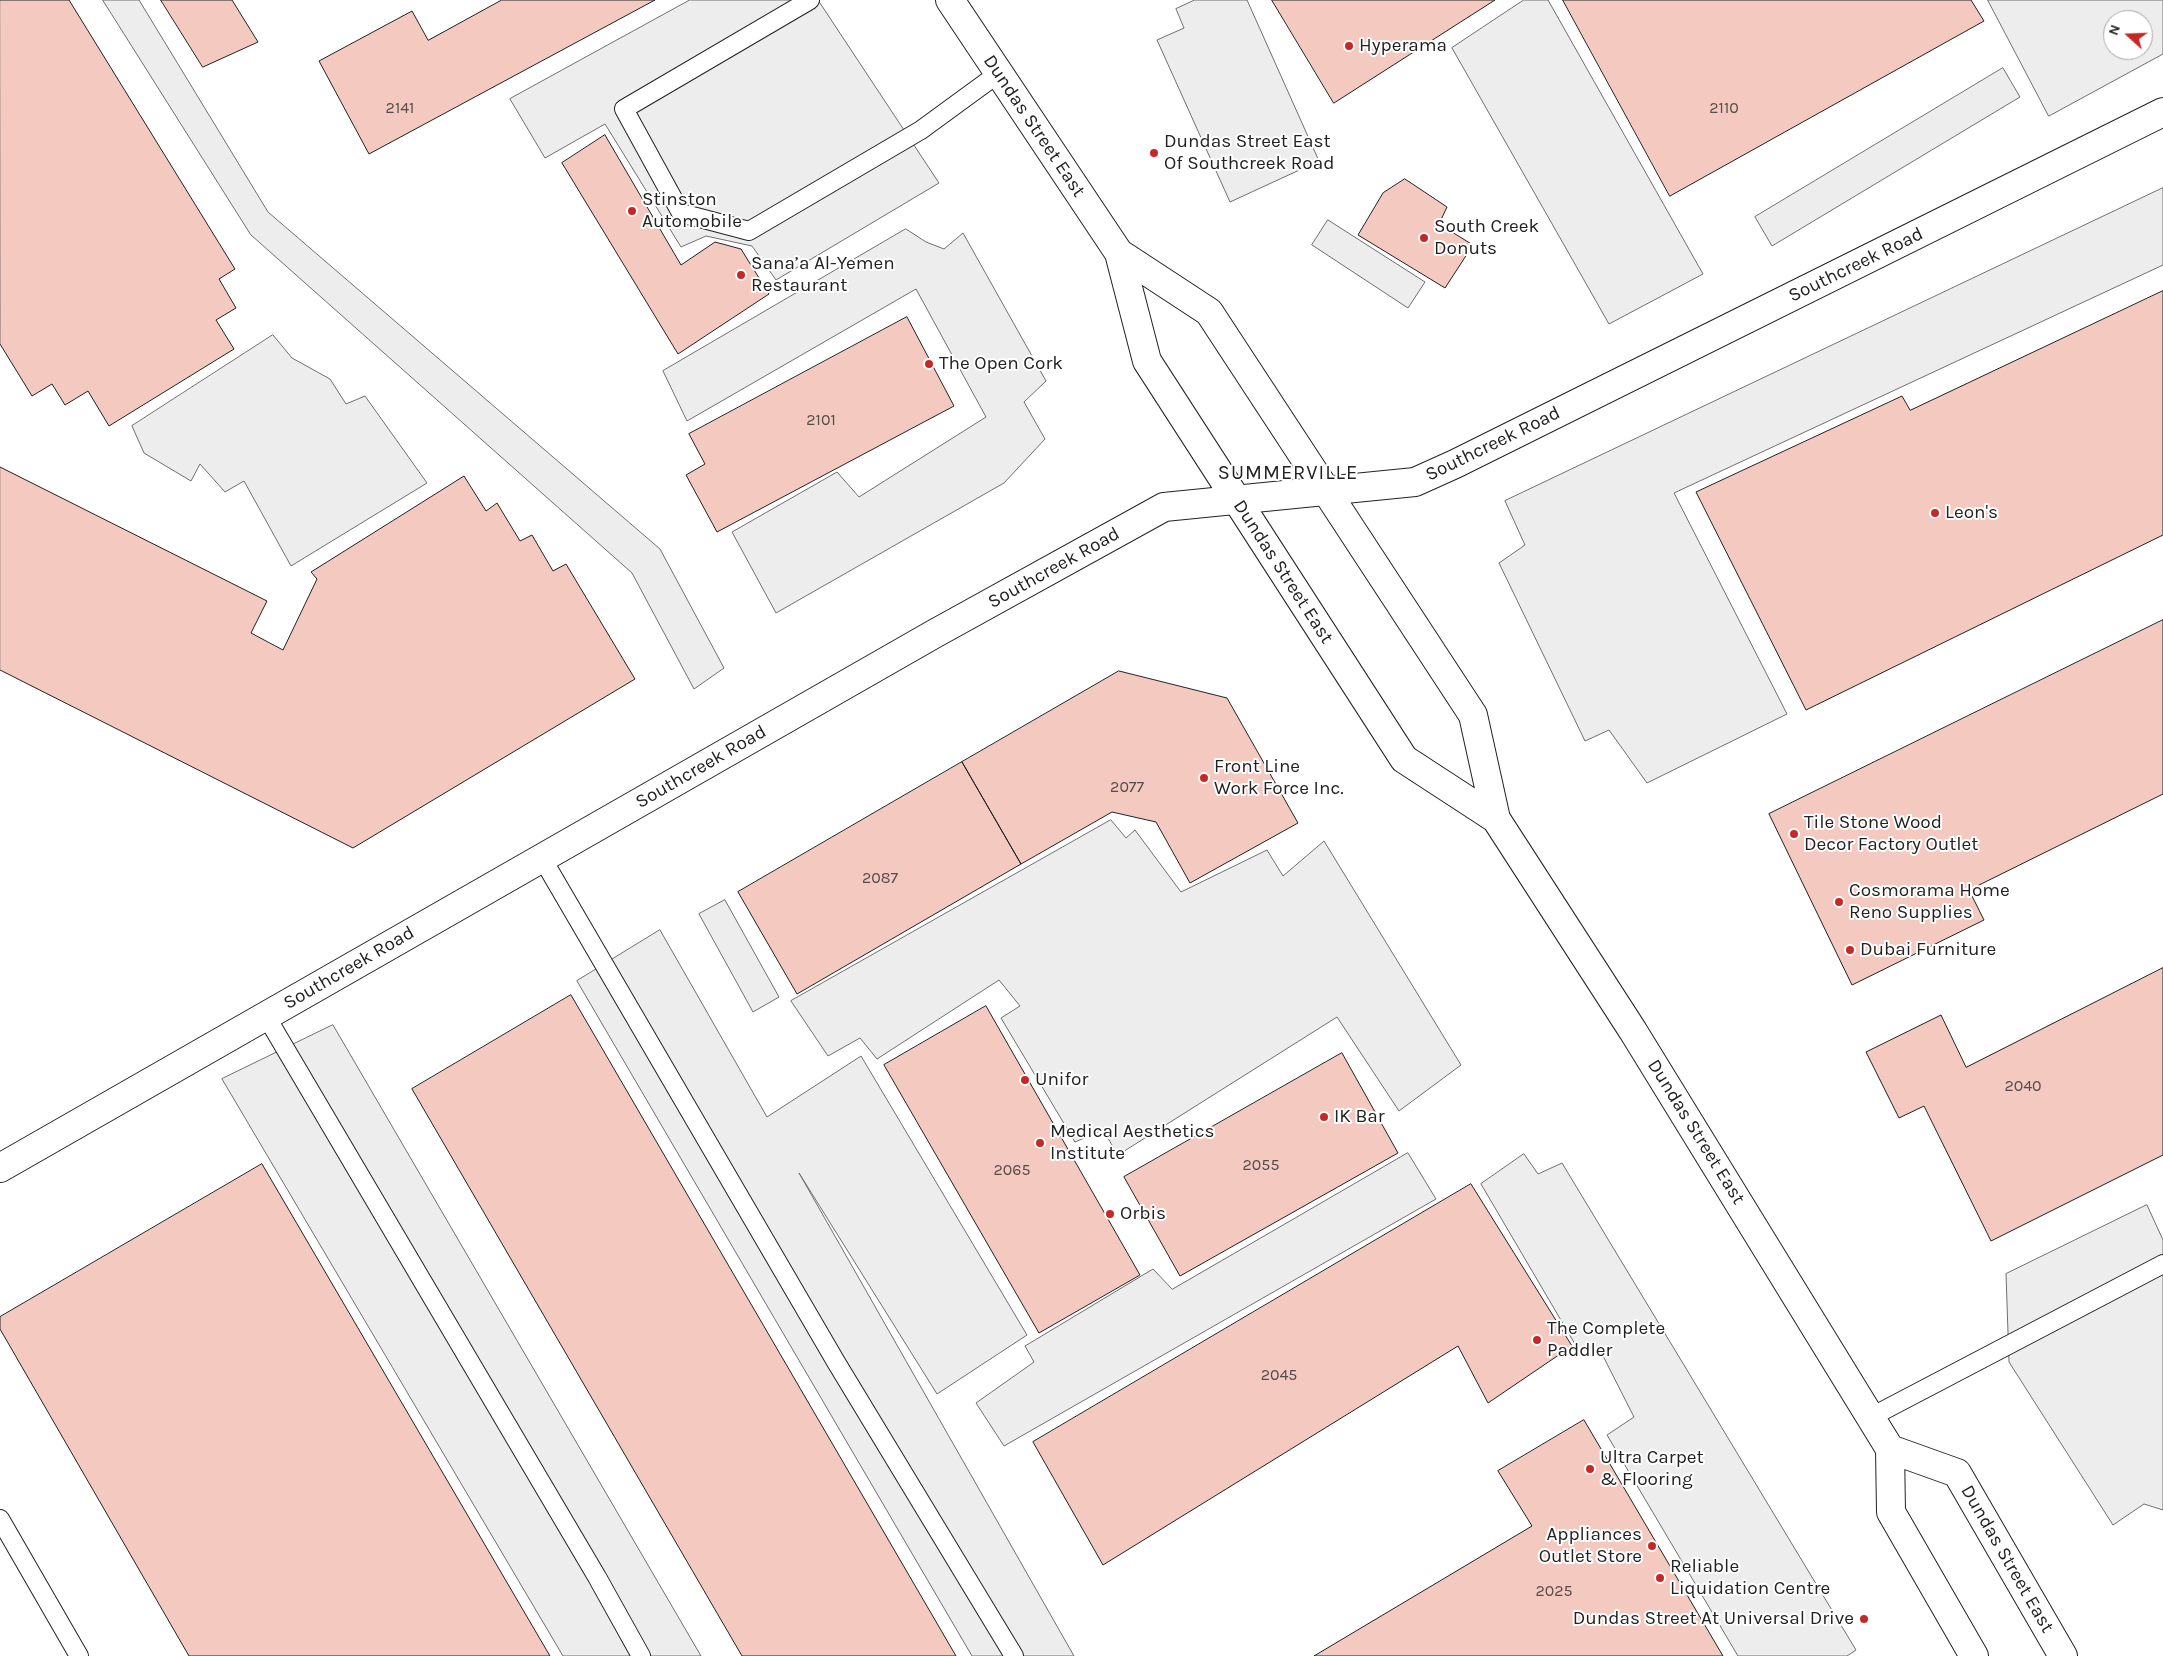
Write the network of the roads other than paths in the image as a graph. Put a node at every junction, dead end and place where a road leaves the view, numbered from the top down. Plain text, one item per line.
1 (810, 0) edge
2 (950, 0) edge
3 (999, 74) junction
4 (2163, 112) edge
5 (1119, 252) junction
6 (1326, 491) junction
7 (1236, 500) junction
8 (1496, 819) junction
9 (542, 858) junction
10 (266, 1016) junction
11 (0, 1168) edge
12 (2163, 1264) edge
13 (1870, 1417) junction
14 (1890, 1449) junction
15 (0, 1519) edge
16 (79, 1656) edge
17 (640, 1656) edge
18 (1014, 1656) edge
19 (1974, 1656) edge
20 (2064, 1656) edge

1 - 3 lane
2 - 3 main road, Dundas Street East
3 - 5 main road, Dundas Street East
4 - 6 main road, Southcreek Road
5 - 6 main road, Dundas Street East
5 - 7 main road, Dundas Street East
6 - 7 main road, Southcreek Road
6 - 8 main road, Dundas Street East
7 - 8 main road, Dundas Street East
7 - 9 main road, Southcreek Road
8 - 13 main road, Dundas Street East
9 - 10 main road, Southcreek Road
9 - 18 lane
10 - 11 main road, Southcreek Road
10 - 17 lane
12 - 13 lane
13 - 14 main road, Dundas Street East
14 - 19 main road
14 - 20 main road, Dundas Street East
15 - 16 lane

